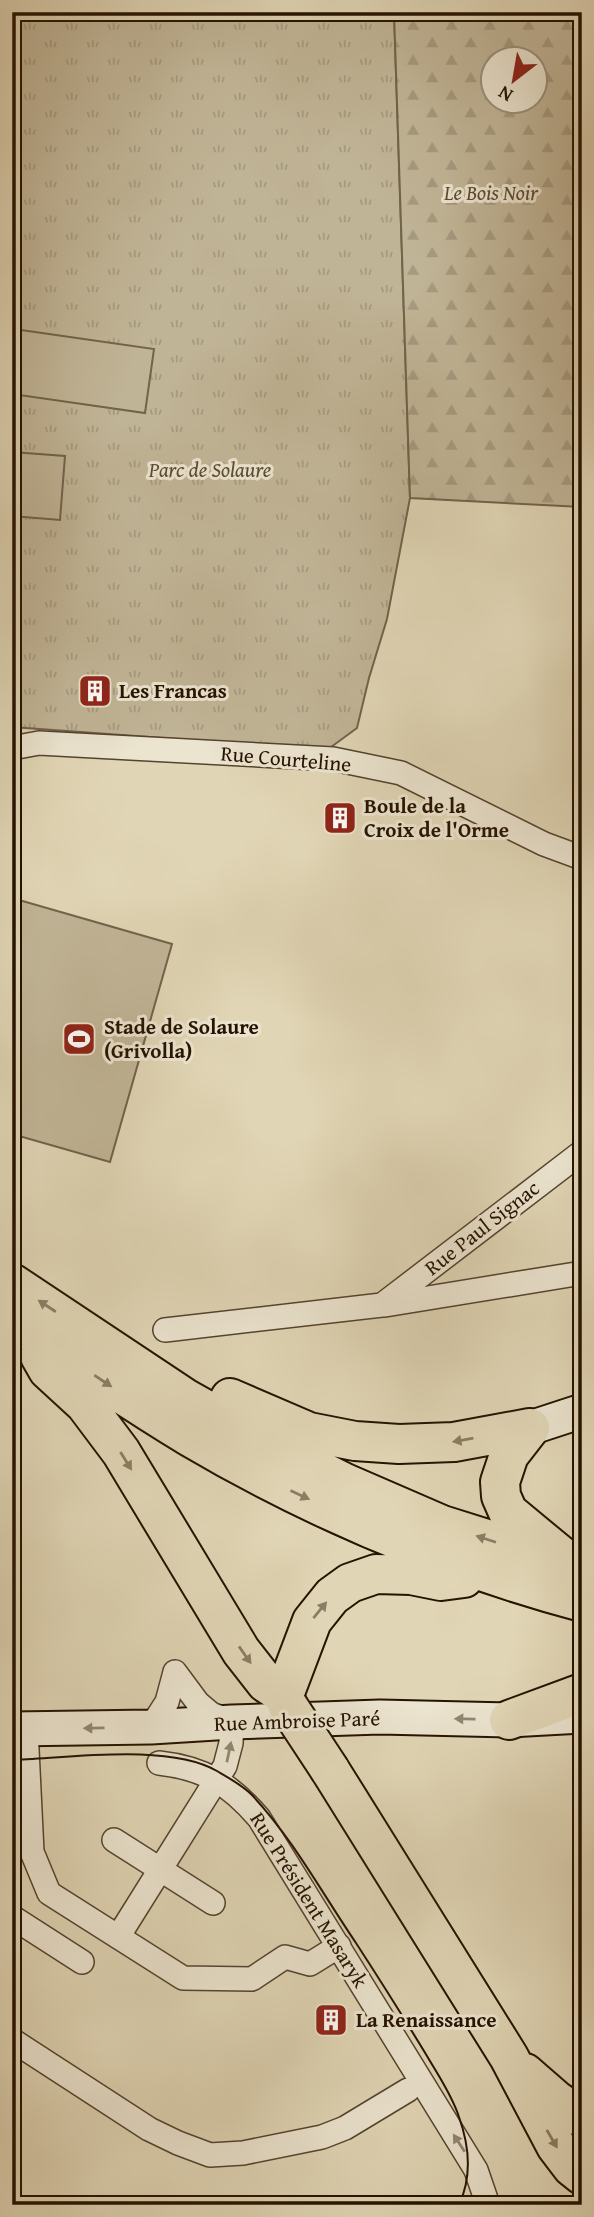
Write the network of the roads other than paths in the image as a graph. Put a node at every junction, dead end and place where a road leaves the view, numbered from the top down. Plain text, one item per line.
1 (12, 748) edge
2 (582, 858) edge
3 (582, 1152) edge
4 (582, 1273) edge
5 (12, 1283) edge
6 (382, 1305) junction
7 (19, 1324) edge
8 (165, 1331) dead end
9 (185, 1398) junction
10 (582, 1411) edge
11 (530, 1428) junction
12 (490, 1574) junction
13 (579, 1580) edge
14 (582, 1693) edge
15 (286, 1700) junction
16 (582, 1716) edge
17 (509, 1720) junction
18 (232, 1722) junction
19 (150, 1727) junction
20 (19, 1729) edge
21 (159, 1763) dead end
22 (216, 1780) junction
23 (114, 1840) dead end
24 (160, 1869) junction
25 (213, 1903) dead end
26 (12, 1917) edge
27 (118, 1937) junction
28 (339, 1946) junction
29 (82, 1962) dead end
30 (12, 2040) edge
31 (509, 2057) junction
32 (408, 2090) dead end
33 (582, 2118) edge
34 (582, 2175) edge
35 (488, 2205) edge

1 - 2 street, Rue Courteline
3 - 6 street, Rue Paul Signac
4 - 6 street, Rue Paul Signac
9 -> 5 highway
6 - 8 street, Rue Paul Signac
7 -> 12 highway
7 -> 15 highway
11 -> 9 highway
13 -> 9 highway
10 - 11 main road
11 - 13 highway
12 - 13 highway
15 -> 12 highway
14 - 17 highway
15 - 31 highway, bridge
16 - 17 main road, Rue Ambroise Paré
17 -> 18 main road, Rue Ambroise Paré
18 - 19 main road, Rue Ambroise Paré
18 - 19 street
22 -> 18 street
19 -> 20 main road, Rue Ambroise Paré
20 - 27 street
21 - 22 street, Rue Président Masaryk
22 - 24 street
22 - 28 street, Rue Président Masaryk
23 - 24 street
24 - 25 street
24 - 27 street
26 - 29 street
27 - 28 street
35 -> 28 street, Rue Président Masaryk
30 - 32 street
31 - 33 highway
31 -> 34 highway

